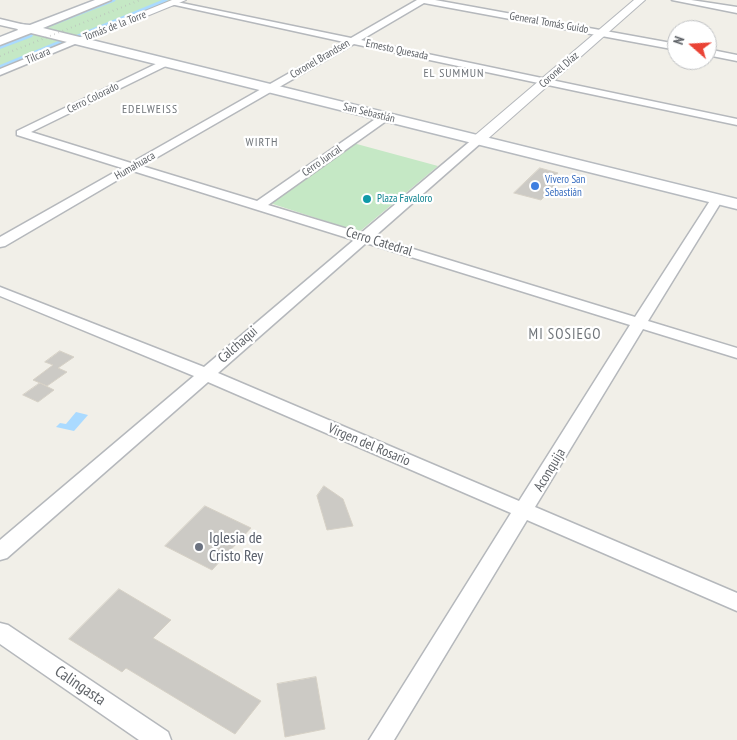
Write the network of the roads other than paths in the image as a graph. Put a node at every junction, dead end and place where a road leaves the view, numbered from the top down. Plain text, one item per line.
1 (92, 0) edge
2 (105, 0) edge
3 (422, 0) edge
4 (640, 0) edge
5 (676, 0) edge
6 (178, 1) edge
7 (737, 10) edge
8 (0, 22) edge
9 (26, 28) junction
10 (602, 33) junction
11 (352, 40) junction
12 (0, 41) edge
13 (77, 41) junction
14 (667, 45) edge
15 (717, 54) edge
16 (737, 58) edge
17 (165, 63) junction
18 (0, 72) edge
19 (546, 81) junction
20 (269, 88) junction
21 (385, 117) junction
22 (737, 122) edge
23 (21, 133) joint
24 (478, 140) junction
25 (133, 166) junction
26 (717, 199) junction
27 (737, 204) edge
28 (260, 205) junction
29 (364, 237) junction
30 (0, 243) edge
31 (0, 291) edge
32 (638, 322) junction
33 (737, 353) edge
34 (205, 374) junction
35 (524, 512) junction
36 (0, 552) edge
37 (737, 602) edge
38 (0, 632) edge
39 (160, 740) edge
40 (381, 740) edge

1 - 9 main road
2 - 9 main road
3 - 10 street, General Tomás Guido
3 - 11 street, Coronel Brandsen
4 - 10 street, Coronel Díaz
5 - 7 street
6 - 11 street, Ernesto Quesada
6 - 13 street, Tomás de la Torre
8 - 9 street, San Sebastián
9 - 12 main road
9 - 13 main road, San Sebastián
10 - 14 street, General Tomás Guido
10 - 19 street, Coronel Díaz
11 - 19 street, Ernesto Quesada
11 - 20 street, Coronel Brandsen
13 - 17 main road, San Sebastián
13 - 18 street, Tilcara
15 - 16 street
17 - 20 main road, San Sebastián
17 - 23 street, Cerro Colorado
19 - 22 street, Ernesto Quesada
19 - 24 street, Coronel Díaz
20 - 21 main road, San Sebastián
20 - 25 street, Humahuaca
21 - 24 main road, San Sebastián
21 - 28 street, Cerro Juncal
23 - 25 street, Cerro Catedral
24 - 26 main road, San Sebastián
24 - 29 street, Calchaqui
25 - 28 street, Cerro Catedral
25 - 30 street, Humahuaca
26 - 27 main road, San Sebastián
26 - 32 street, Aconquija
28 - 29 street, Cerro Catedral
29 - 32 street, Cerro Catedral
29 - 34 street, Calchaqui
31 - 34 street, Virgen del Rosario
32 - 33 street, Cerro Catedral
32 - 35 street, Aconquija
34 - 35 street, Virgen del Rosario
34 - 36 street, Calchaqui
35 - 37 street, Virgen del Rosario
35 - 40 street, Aconquija
38 - 39 street, Calingasta

